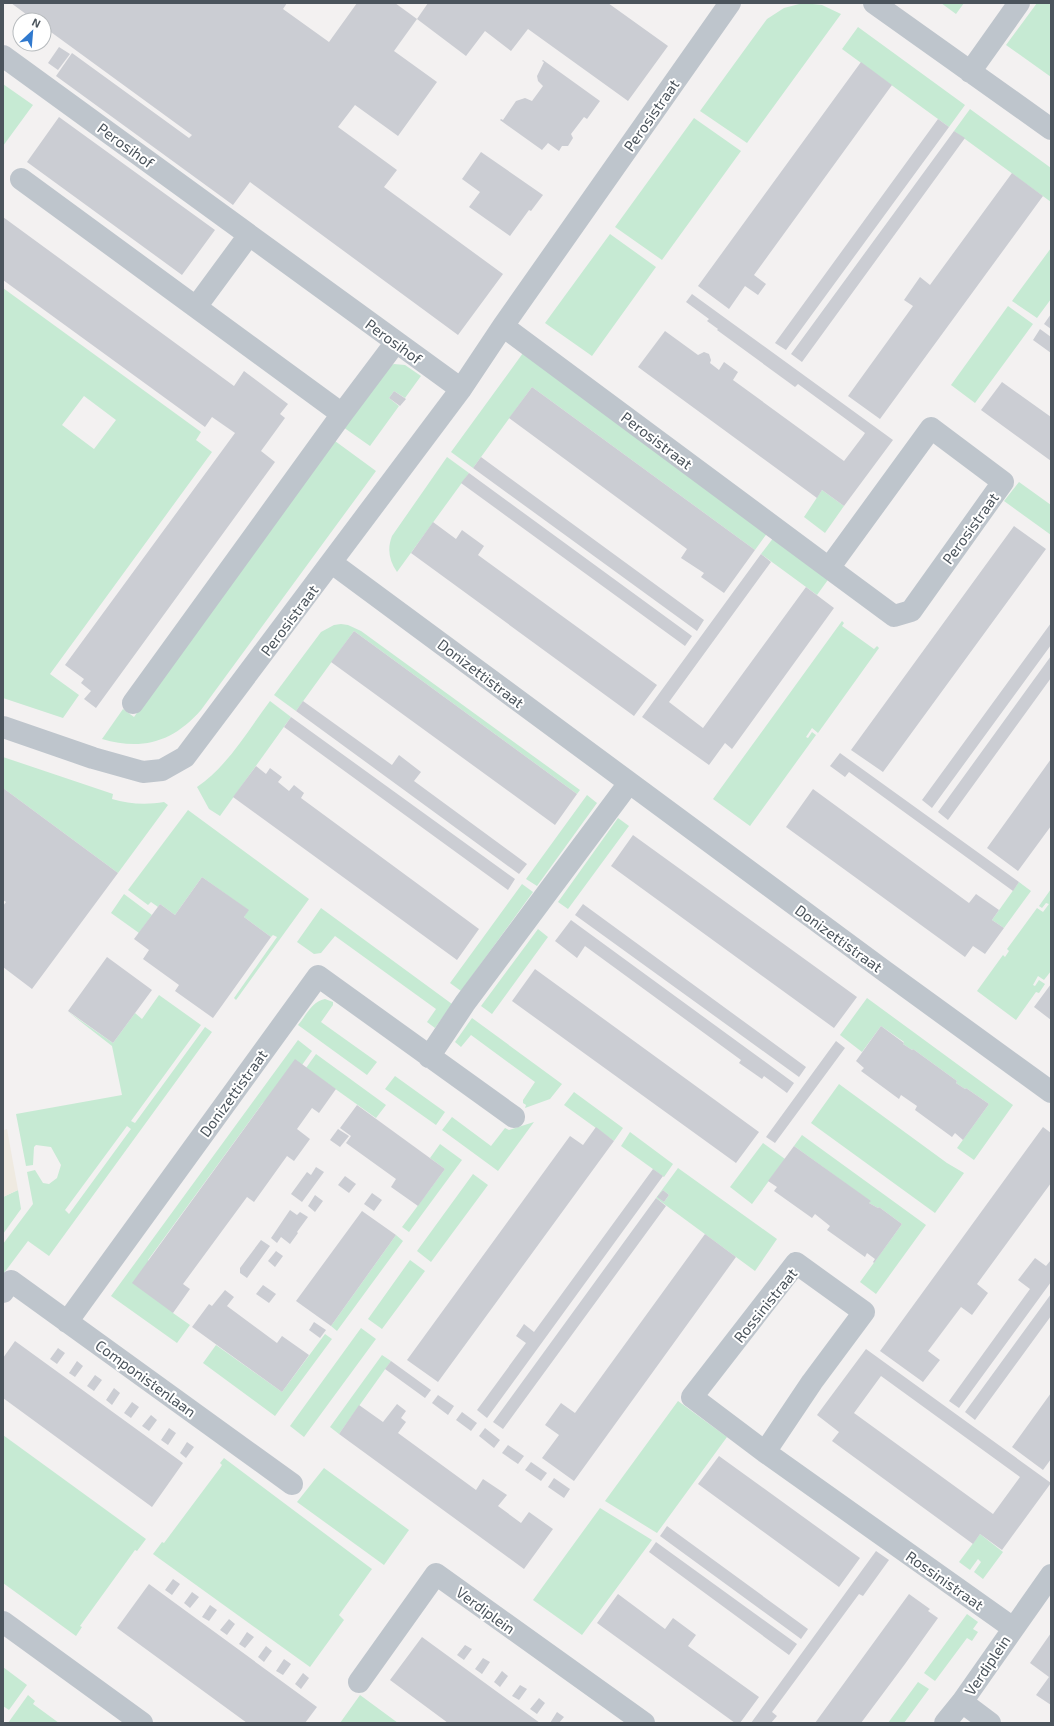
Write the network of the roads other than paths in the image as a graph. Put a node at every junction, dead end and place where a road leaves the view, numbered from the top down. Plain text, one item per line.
1 (730, 3) edge
2 (874, 3) edge
3 (1019, 3) edge
4 (3, 56) edge
5 (970, 72) junction
6 (1051, 129) edge
7 (21, 179) dead end
8 (249, 235) junction
9 (196, 307) junction
10 (503, 326) junction
11 (396, 342) junction
12 (461, 390) junction
13 (342, 414) junction
14 (332, 563) junction
15 (829, 568) junction
16 (133, 703) dead end
17 (3, 728) edge
18 (629, 783) junction
19 (429, 1057) junction
20 (1051, 1092) edge
21 (514, 1117) dead end
22 (3, 1292) edge
23 (67, 1322) junction
24 (765, 1452) junction
25 (292, 1484) dead end
26 (1051, 1575) edge
27 (3, 1622) edge
28 (1013, 1628) junction
29 (359, 1682) dead end
30 (962, 1702) junction
31 (142, 1723) edge
32 (644, 1723) edge
33 (945, 1723) edge
34 (990, 1723) edge

1 - 10 street, Perosistraat
2 - 5 street
3 - 5 street
4 - 8 street, Perosihof
5 - 6 street
7 - 9 street
8 - 9 street
8 - 11 street, Perosihof
9 - 13 street
10 - 12 street, Perosistraat
10 - 15 street, Perosistraat
11 - 12 street, Perosihof
11 - 13 street
12 - 14 street, Perosistraat
13 - 16 street
14 - 17 street, Perosistraat
14 - 18 street, Donizettistraat
15 - 15 street, Perosistraat
18 - 19 street
18 - 20 street, Donizettistraat
19 - 21 street, Donizettistraat
19 - 23 street, Donizettistraat
22 - 23 street, Componistenlaan
23 - 25 street, Componistenlaan
24 - 24 street, Rossinistraat
24 - 28 street, Rossinistraat
26 - 28 street
27 - 31 street
28 - 30 street, Verdiplein
29 - 32 street, Verdiplein
30 - 33 street, Verdiplein
30 - 34 street, Verdiplein

